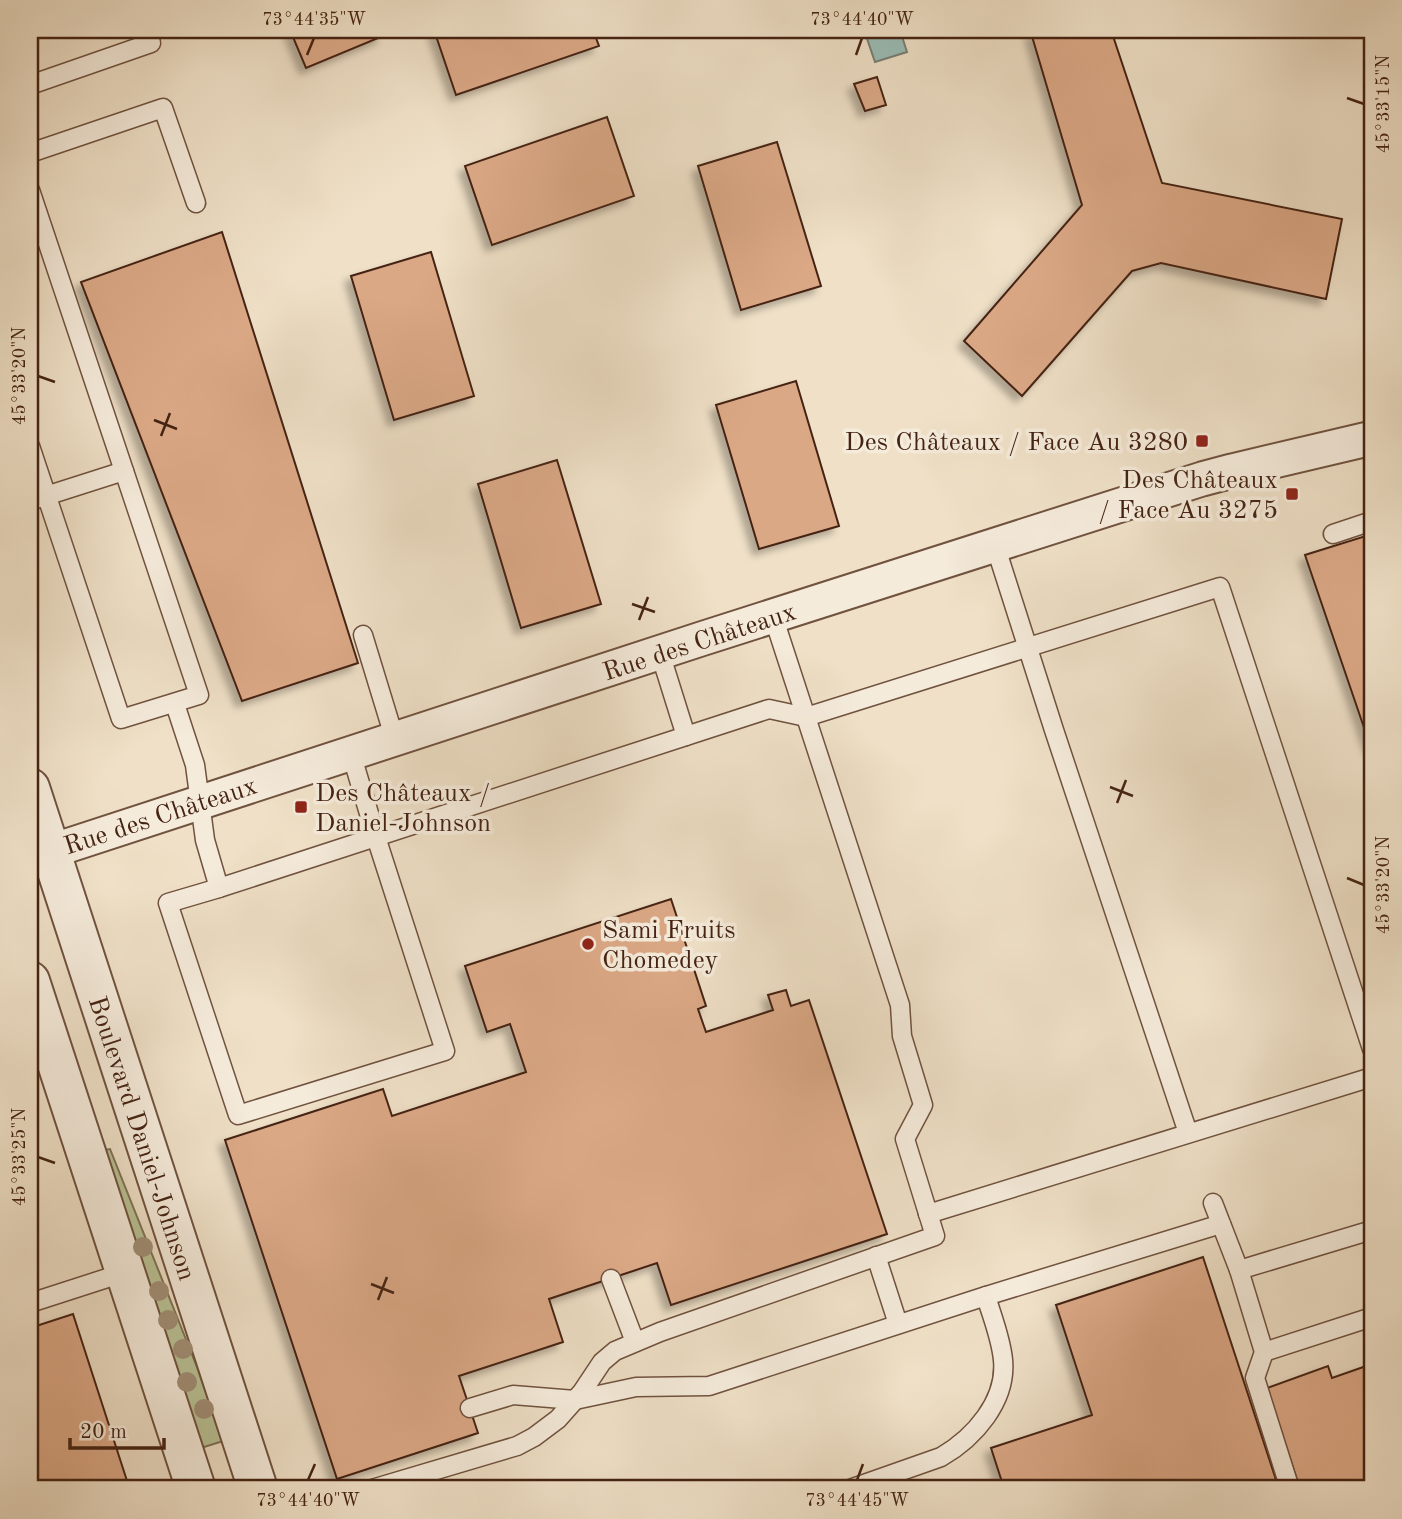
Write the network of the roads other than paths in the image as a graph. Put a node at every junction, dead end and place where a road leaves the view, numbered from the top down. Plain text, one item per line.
1 (147, 30) edge
2 (30, 85) edge
3 (30, 153) edge
4 (30, 190) edge
5 (196, 203) dead end
6 (1372, 438) edge
7 (30, 446) edge
8 (124, 471) junction
9 (38, 498) edge
10 (1372, 521) edge
11 (1333, 534) dead end
12 (995, 545) junction
13 (774, 616) junction
14 (363, 635) dead end
15 (1027, 648) junction
16 (660, 653) junction
17 (175, 704) junction
18 (806, 717) junction
19 (686, 736) junction
20 (395, 740) junction
21 (351, 753) junction
22 (30, 788) edge
23 (200, 803) junction
24 (376, 837) junction
25 (40, 854) edge
26 (219, 888) junction
27 (30, 981) edge
28 (1372, 1049) edge
29 (1372, 1077) edge
30 (1188, 1133) junction
31 (1213, 1203) dead end
32 (928, 1214) junction
33 (1221, 1224) junction
34 (1372, 1230) edge
35 (876, 1256) junction
36 (1239, 1270) junction
37 (126, 1272) junction
38 (611, 1279) dead end
39 (986, 1296) junction
40 (30, 1303) edge
41 (1372, 1317) edge
42 (898, 1325) junction
43 (635, 1342) junction
44 (1264, 1352) junction
45 (575, 1400) junction
46 (470, 1408) dead end
47 (250, 1487) edge
48 (196, 1489) edge
49 (372, 1489) edge
50 (850, 1489) edge
51 (1290, 1489) edge

1 - 2 lane
3 - 5 lane
4 - 8 lane
6 - 12 street, Rue des Châteaux
7 - 9 lane
8 - 9 lane
8 - 17 lane
9 - 17 lane
10 - 11 lane
12 - 13 street, Rue des Châteaux
12 - 15 lane
13 - 16 street, Rue des Châteaux
13 - 18 lane
14 - 20 lane
15 - 18 lane
15 - 28 lane
15 - 30 lane
16 - 19 lane
16 - 20 street, Rue des Châteaux
17 - 23 lane
18 - 19 lane
18 - 32 lane
19 - 24 lane
20 - 21 street, Rue des Châteaux
21 - 23 street, Rue des Châteaux
21 - 24 lane
22 - 25 street, Boulevard Daniel-Johnson
23 - 25 street, Rue des Châteaux
23 - 26 lane
24 - 26 lane
24 - 26 lane
25 - 47 street, Boulevard Daniel-Johnson
27 - 37 street
29 - 30 lane
30 - 32 lane
31 - 33 lane
32 - 35 lane
33 - 36 lane
33 - 39 lane
34 - 36 lane
35 - 42 lane
35 - 43 lane
36 - 44 lane
37 - 40 lane
37 - 48 street
38 - 43 lane
39 - 42 lane
39 - 50 lane
41 - 44 lane
42 - 45 lane
43 - 45 lane
44 - 51 lane
45 - 46 lane
45 - 49 lane

